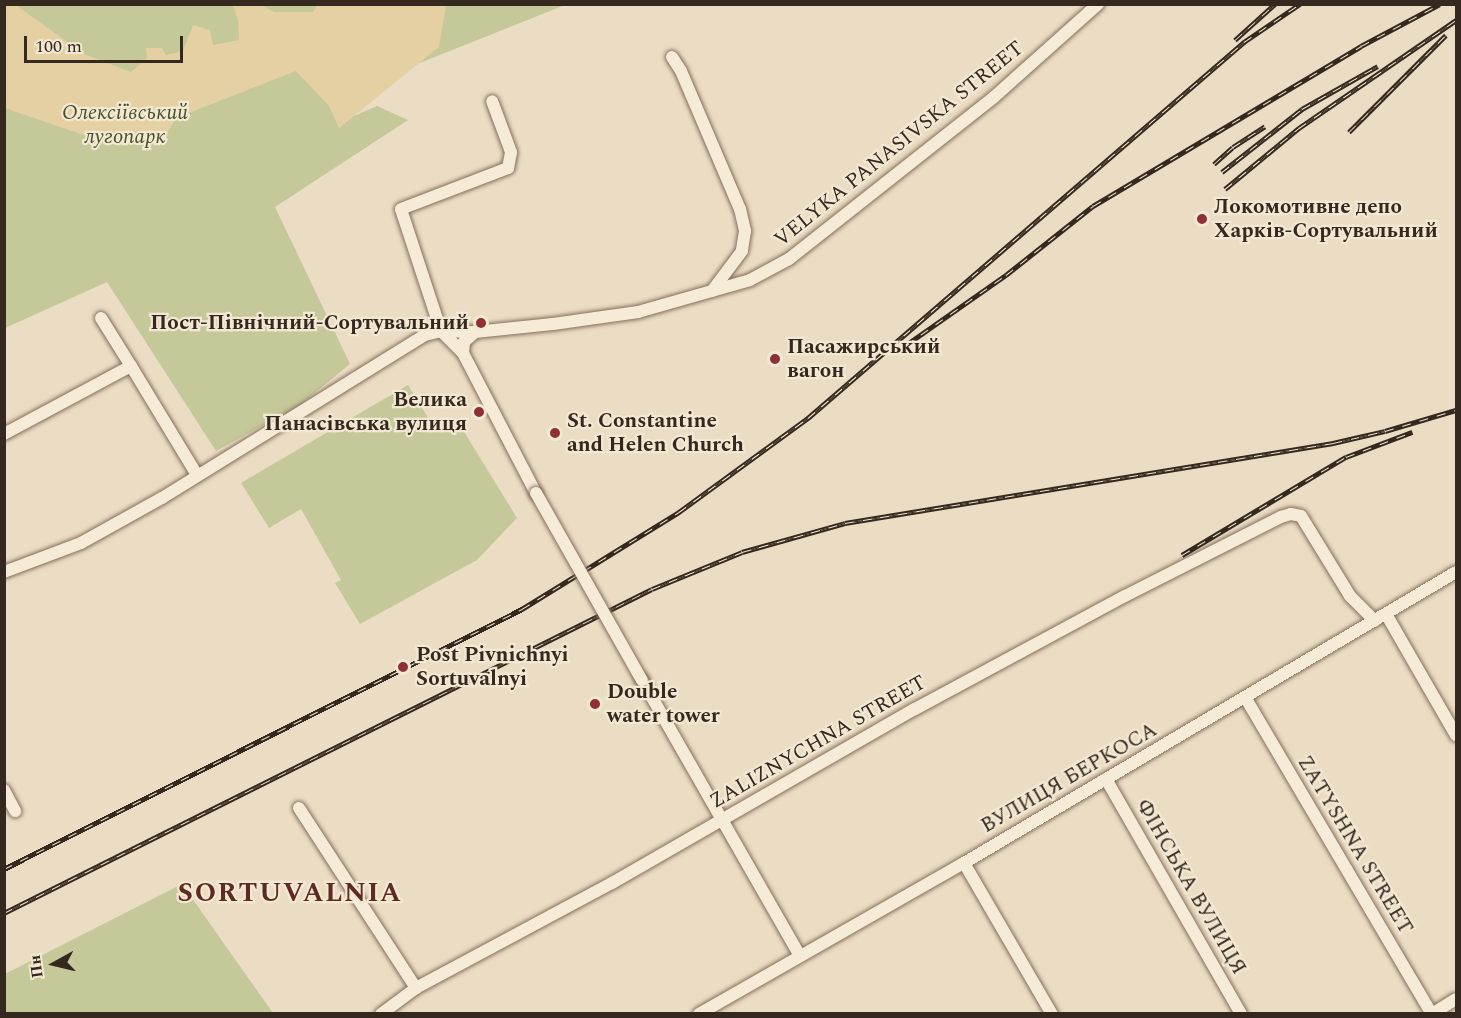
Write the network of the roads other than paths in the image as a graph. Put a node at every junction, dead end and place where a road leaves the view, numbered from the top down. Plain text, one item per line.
1 (1098, 4) edge
2 (672, 57) dead end
3 (492, 101) dead end
4 (712, 291) junction
5 (101, 318) dead end
6 (441, 331) junction
7 (475, 332) junction
8 (463, 353) junction
9 (131, 366) junction
10 (4, 434) edge
11 (197, 475) junction
12 (4, 572) edge
13 (1456, 572) edge
14 (1386, 614) junction
15 (1375, 621) junction
16 (1245, 697) junction
17 (1456, 735) edge
18 (1106, 779) junction
19 (4, 790) edge
20 (299, 808) dead end
21 (15, 811) dead end
22 (721, 819) junction
23 (964, 863) junction
24 (800, 956) junction
25 (416, 988) junction
26 (1456, 999) edge
27 (1432, 1013) edge
28 (381, 1014) edge
29 (699, 1014) edge
30 (1052, 1014) edge
31 (1241, 1014) edge

1 - 4 street, VELYKA PANASIVSKA STREET
2 - 4 street, VELYKA PANASIVSKA STREET
3 - 6 street
4 - 7 street, VELYKA PANASIVSKA STREET
5 - 9 street
6 - 7 street, VELYKA PANASIVSKA STREET
6 - 8 street
6 - 11 street, VELYKA PANASIVSKA STREET
7 - 8 street
8 - 22 street, bridge
9 - 10 street
9 - 11 street
11 - 12 street, VELYKA PANASIVSKA STREET
13 - 14 street, ВУЛИЦЯ БЕРКОСА
14 - 15 street, ВУЛИЦЯ БЕРКОСА
14 - 17 street
15 - 16 street, ВУЛИЦЯ БЕРКОСА
15 - 22 street, ZALIZNYCHNA STREET
16 - 18 street, ВУЛИЦЯ БЕРКОСА
16 - 27 street, ZATYSHNA STREET
18 - 23 street, ВУЛИЦЯ БЕРКОСА
18 - 31 street, ФІНСЬКА ВУЛИЦЯ
19 - 21 street
20 - 25 street
22 - 24 street
22 - 25 street, ZALIZNYCHNA STREET
23 - 24 street, ВУЛИЦЯ БЕРКОСА
23 - 30 street
24 - 29 street, ВУЛИЦЯ БЕРКОСА
25 - 28 street, ZALIZNYCHNA STREET
26 - 27 street

